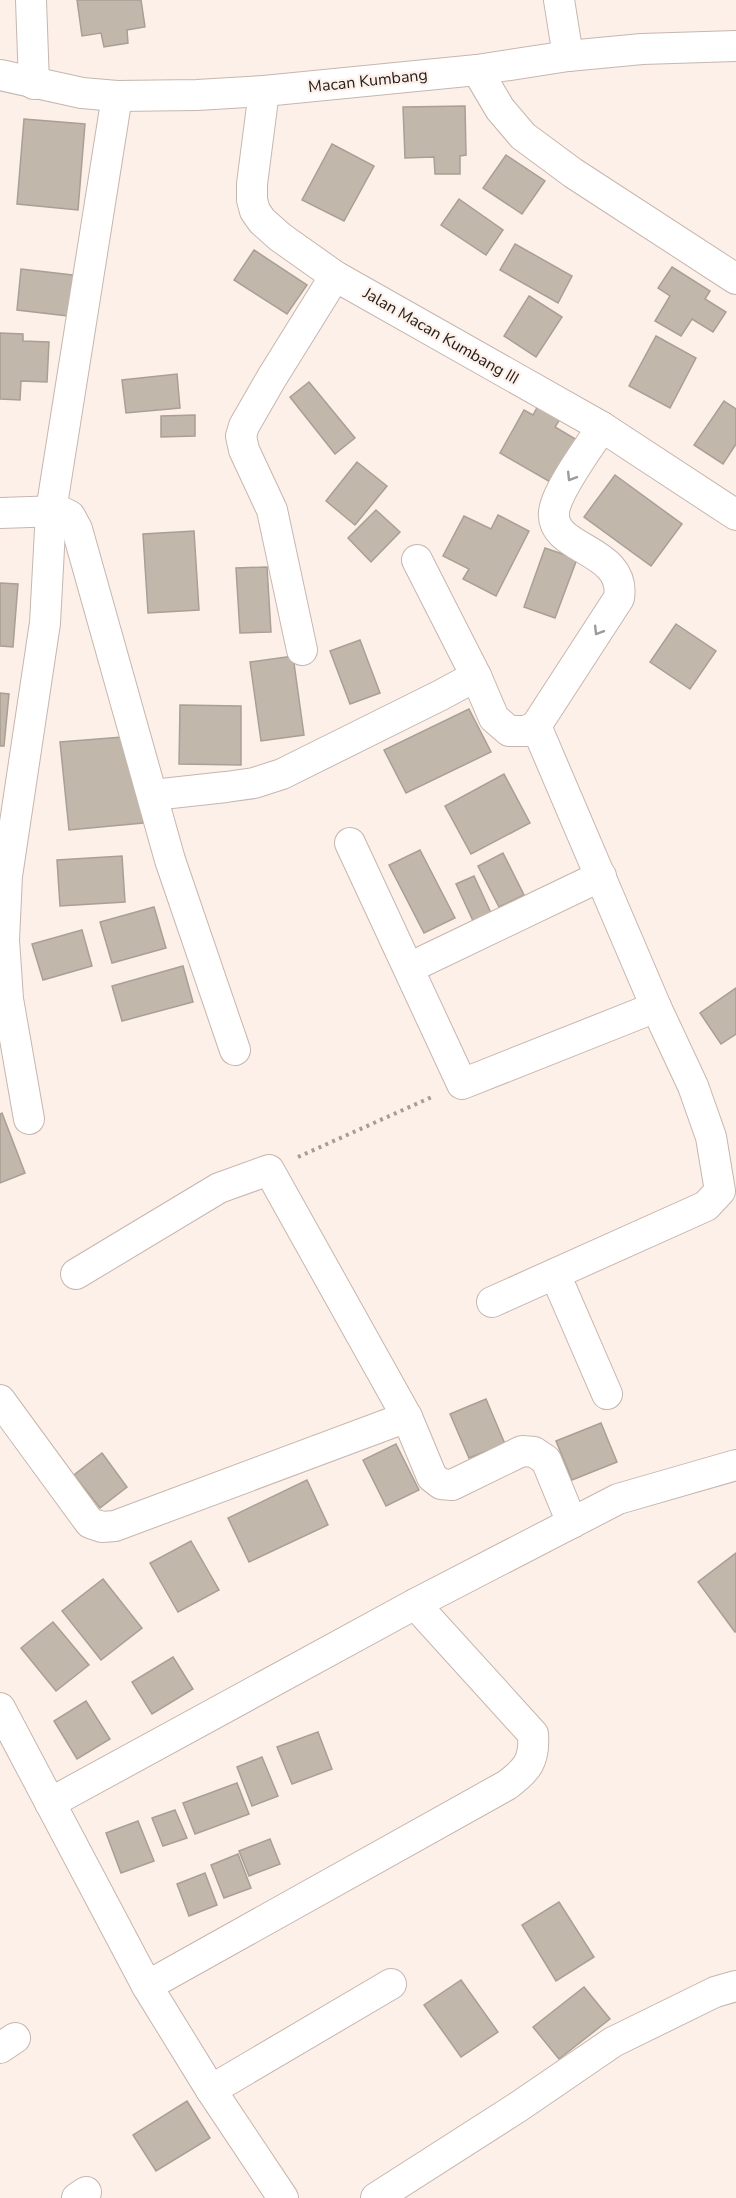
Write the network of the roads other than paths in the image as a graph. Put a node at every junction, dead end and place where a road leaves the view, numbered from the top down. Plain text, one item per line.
1 (31, 0) edge
2 (559, 0) edge
3 (736, 46) edge
4 (568, 56) junction
5 (477, 70) junction
6 (0, 75) edge
7 (34, 84) junction
8 (264, 91) junction
9 (117, 96) junction
10 (336, 276) junction
11 (736, 279) edge
12 (602, 427) junction
13 (51, 511) junction
14 (0, 513) edge
15 (736, 515) edge
16 (417, 560) dead end
17 (302, 650) dead end
18 (476, 676) junction
19 (537, 726) junction
20 (153, 795) junction
21 (350, 843) dead end
22 (5, 851) edge
23 (601, 876) junction
24 (409, 968) junction
25 (656, 1007) junction
26 (235, 1050) dead end
27 (29, 1119) dead end
28 (76, 1274) dead end
29 (555, 1274) junction
30 (492, 1302) dead end
31 (607, 1394) dead end
32 (0, 1401) edge
33 (407, 1417) junction
34 (736, 1465) edge
35 (572, 1523) junction
36 (415, 1604) junction
37 (0, 1708) edge
38 (50, 1803) junction
39 (391, 1984) dead end
40 (147, 1986) junction
41 (736, 1986) edge
42 (211, 2090) junction
43 (283, 2198) edge
44 (376, 2198) edge

1 - 7 street
2 - 4 street
3 - 4 street, Macan Kumbang
4 - 5 street, Macan Kumbang
5 - 8 street, Macan Kumbang
5 - 11 street
6 - 7 street, Macan Kumbang
7 - 9 street, Macan Kumbang
8 - 9 street, Macan Kumbang
8 - 10 street, Jalan Macan Kumbang III
9 - 13 street
10 - 12 street, Jalan Macan Kumbang III
10 - 17 street
12 - 15 street, Jalan Macan Kumbang III
12 -> 19 street
13 - 14 street
13 - 20 street
13 - 22 street
16 - 18 street
18 - 19 street
18 - 20 street
19 - 23 street
20 - 26 street
21 - 24 street
22 - 27 street
23 - 24 street
23 - 25 street
24 - 25 street
25 - 29 street
28 - 33 street
29 - 30 street
29 - 31 street
32 - 33 street
33 - 35 street
34 - 35 street
35 - 36 street
36 - 38 street
36 - 40 street
37 - 38 street
38 - 40 street
39 - 42 street
40 - 42 street
41 - 44 street
42 - 43 street

